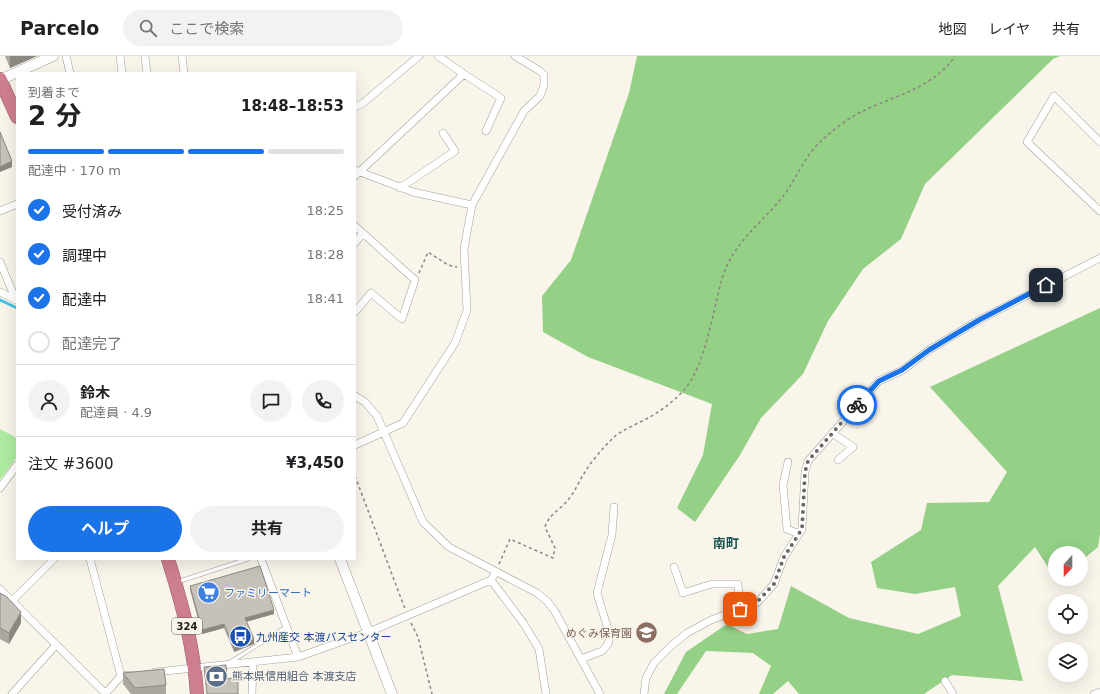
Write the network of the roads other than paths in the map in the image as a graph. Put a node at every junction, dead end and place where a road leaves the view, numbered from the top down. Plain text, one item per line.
1 (53, 56) edge
2 (66, 56) edge
3 (120, 56) edge
4 (145, 56) edge
5 (182, 56) edge
6 (419, 56) edge
7 (438, 56) edge
8 (515, 56) edge
9 (16, 72) edge
10 (16, 72) edge
11 (70, 72) edge
12 (122, 72) edge
13 (147, 72) edge
14 (184, 72) edge
15 (464, 74) junction
16 (0, 79) edge
17 (356, 106) edge
18 (16, 115) edge
19 (486, 131) dead end
20 (443, 133) dead end
21 (1100, 142) edge
22 (356, 173) edge
23 (400, 188) junction
24 (16, 204) edge
25 (472, 205) junction
26 (0, 211) edge
27 (1100, 211) edge
28 (356, 227) edge
29 (363, 233) junction
30 (356, 242) edge
31 (1100, 258) edge
32 (0, 262) edge
33 (0, 292) edge
34 (16, 300) edge
35 (356, 311) edge
36 (356, 397) edge
37 (384, 432) junction
38 (832, 434) junction
39 (356, 445) edge
40 (838, 460) dead end
41 (788, 462) dead end
42 (16, 466) edge
43 (0, 488) edge
44 (614, 507) dead end
45 (799, 534) junction
46 (53, 560) edge
47 (90, 560) edge
48 (168, 560) edge
49 (245, 560) edge
50 (261, 560) edge
51 (340, 560) edge
52 (674, 567) dead end
53 (495, 572) junction
54 (491, 580) junction
55 (175, 582) junction
56 (0, 589) edge
57 (12, 601) junction
58 (740, 609) junction
59 (287, 627) junction
60 (369, 632) junction
61 (56, 645) junction
62 (298, 657) junction
63 (581, 660) junction
64 (253, 662) junction
65 (226, 665) junction
66 (196, 668) junction
67 (151, 672) edge
68 (136, 674) edge
69 (122, 676) junction
70 (945, 681) dead end
71 (1100, 692) edge
72 (12, 694) edge
73 (105, 694) edge
74 (197, 694) edge
75 (252, 694) edge
76 (392, 694) edge
77 (546, 694) edge
78 (600, 694) edge
79 (644, 694) edge
80 (954, 694) edge
81 (1094, 694) edge

1 - 10 street
2 - 11 street
3 - 12 street
4 - 13 street
5 - 14 street
6 - 17 street
7 - 15 street
8 - 25 street
9 - 16 street
15 - 19 street
15 - 22 street
16 - 18 highway
20 - 23 street
21 - 27 street
22 - 23 street
23 - 25 street
24 - 26 street
25 - 37 street
28 - 29 street
29 - 30 street
29 - 35 street
31 - 38 street
32 - 34 street
33 - 34 street
36 - 37 street
37 - 39 street
37 - 53 street
38 - 40 street
38 - 45 street
41 - 45 street
42 - 43 street
44 - 63 street
45 - 58 street
46 - 57 street
47 - 69 street
48 - 55 highway, 324
49 - 55 lane
50 - 59 street
51 - 60 street
52 - 58 street
53 - 54 street
53 - 63 street
54 - 60 street
54 - 77 street
55 - 66 highway, 324
56 - 57 street
57 - 61 street
58 - 79 street
59 - 62 street
59 - 65 lane
60 - 62 street
60 - 76 street
61 - 72 street
61 - 73 street
62 - 64 street
63 - 78 street
64 - 65 street
64 - 75 street
65 - 66 street
66 - 67 street
66 - 74 highway, 324
68 - 69 street
69 - 73 street
70 - 80 street
71 - 81 street

